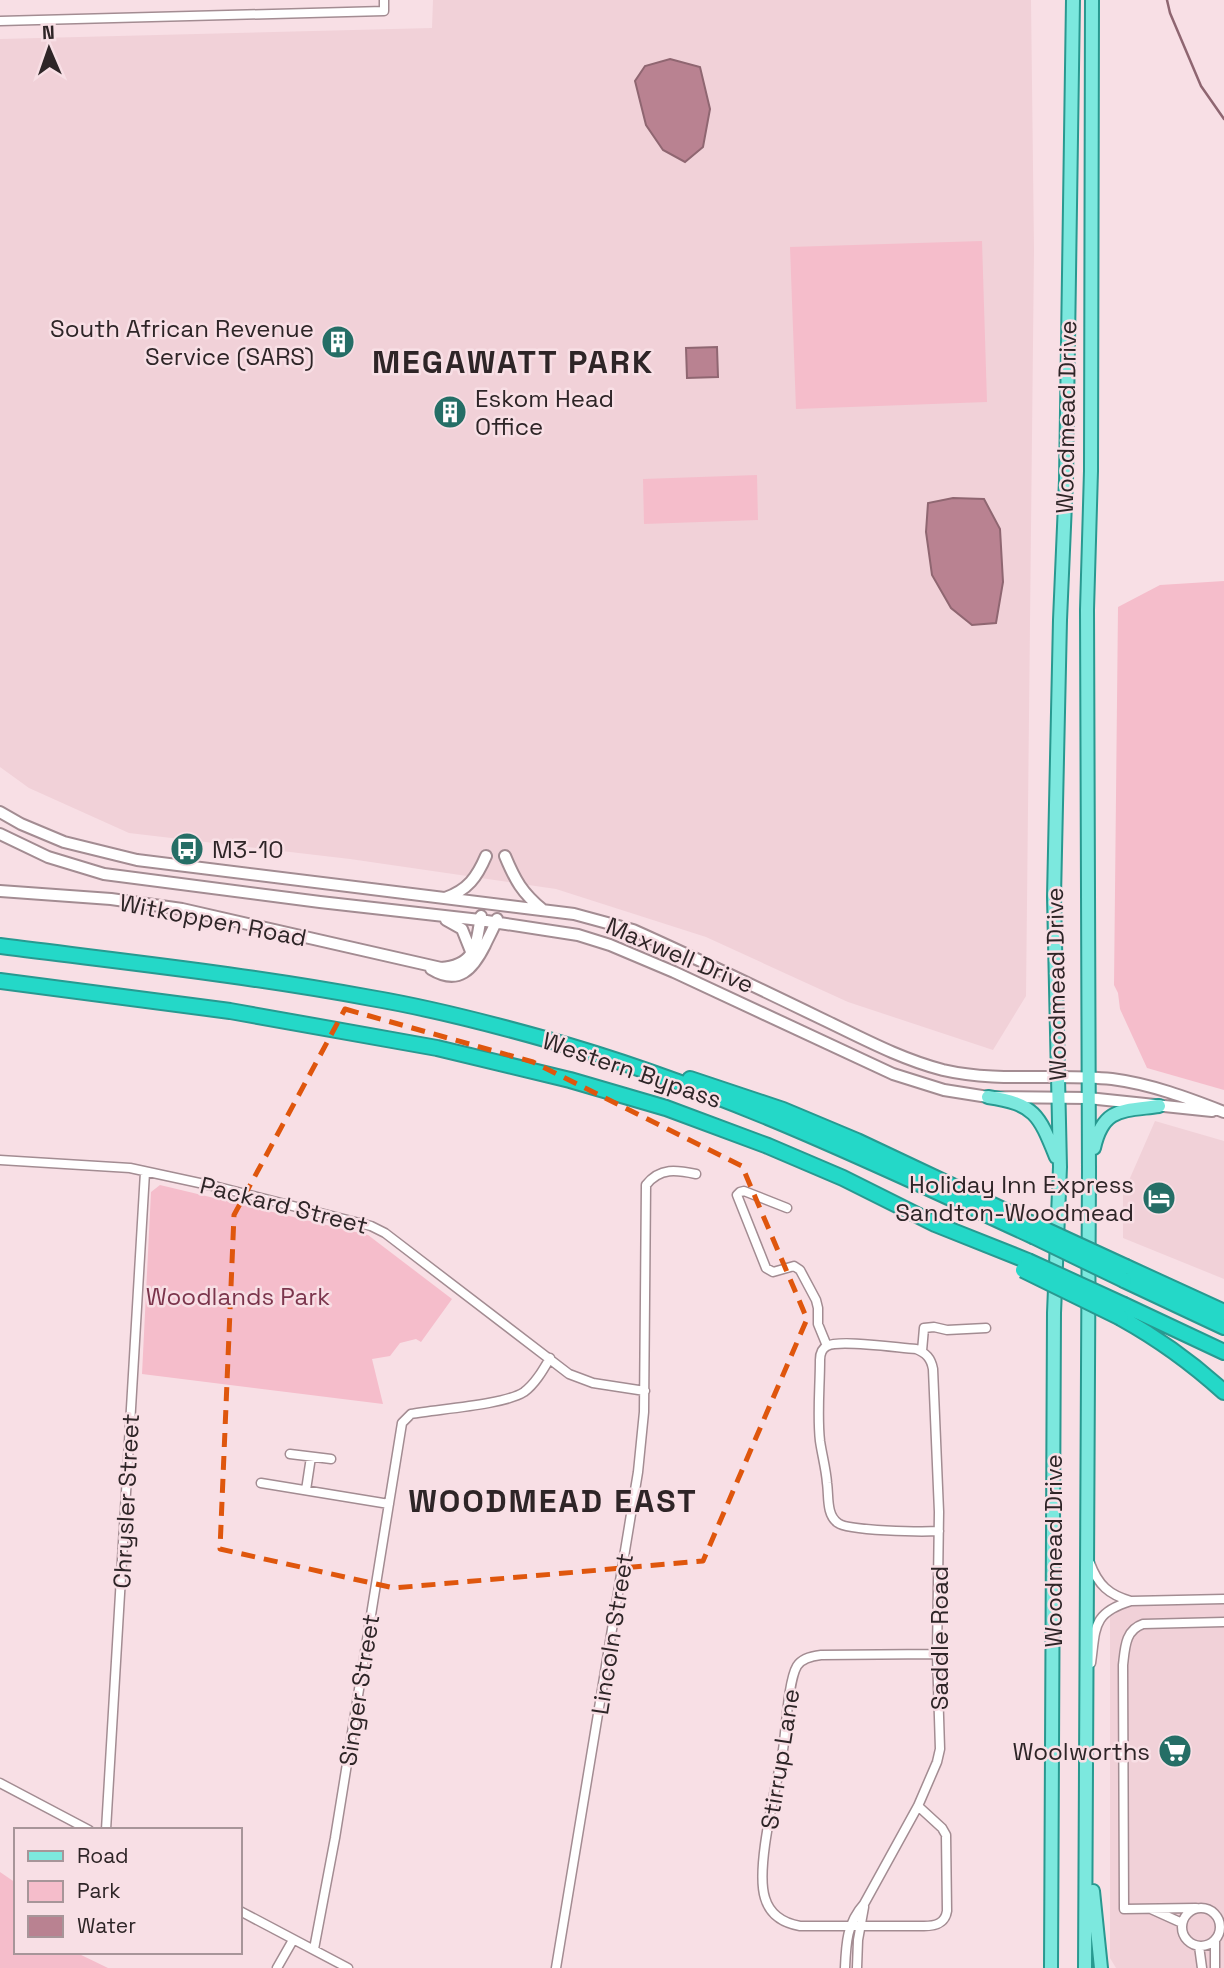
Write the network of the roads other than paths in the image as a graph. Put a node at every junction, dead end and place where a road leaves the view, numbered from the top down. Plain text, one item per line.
1 (384, 0) edge
2 (1073, 0) edge
3 (1092, 0) edge
4 (0, 21) edge
5 (0, 812) edge
6 (0, 834) edge
7 (486, 856) dead end
8 (505, 856) dead end
9 (229, 871) junction
10 (225, 890) junction
11 (0, 891) edge
12 (443, 898) junction
13 (483, 903) junction
14 (500, 906) junction
15 (545, 911) junction
16 (438, 916) junction
17 (480, 920) junction
18 (495, 923) junction
19 (0, 946) edge
20 (471, 954) junction
21 (424, 965) junction
22 (0, 981) edge
23 (1057, 1077) junction
24 (1089, 1078) junction
25 (988, 1097) junction
26 (1057, 1098) junction
27 (1088, 1098) junction
28 (1159, 1106) junction
29 (1224, 1112) edge
30 (0, 1160) edge
31 (1060, 1167) junction
32 (1090, 1171) junction
33 (145, 1172) junction
34 (696, 1174) dead end
35 (787, 1208) dead end
36 (1125, 1274) junction
37 (1224, 1311) edge
38 (1123, 1312) junction
39 (1224, 1327) edge
40 (986, 1328) dead end
41 (827, 1346) junction
42 (1224, 1352) edge
43 (925, 1354) junction
44 (550, 1358) junction
45 (645, 1391) junction
46 (1224, 1392) edge
47 (290, 1454) dead end
48 (311, 1457) junction
49 (331, 1459) dead end
50 (261, 1483) dead end
51 (306, 1490) junction
52 (389, 1504) junction
53 (939, 1531) junction
54 (1087, 1550) junction
55 (1224, 1599) edge
56 (1131, 1601) junction
57 (1224, 1622) edge
58 (937, 1654) junction
59 (1087, 1690) junction
60 (0, 1783) edge
61 (918, 1806) junction
62 (85, 1828) edge
63 (106, 1828) edge
64 (1086, 1832) junction
65 (864, 1904) junction
66 (1196, 1908) junction
67 (1151, 1909) junction
68 (242, 1912) edge
69 (1182, 1923) junction
70 (849, 1927) junction
71 (860, 1927) junction
72 (293, 1940) junction
73 (1215, 1940) junction
74 (1199, 1946) junction
75 (314, 1949) junction
76 (277, 1968) edge
77 (348, 1968) edge
78 (556, 1968) edge
79 (845, 1968) edge
80 (857, 1968) edge
81 (1051, 1968) edge
82 (1085, 1968) edge
83 (1101, 1968) edge
84 (1202, 1968) edge
85 (1215, 1968) edge

1 - 4 street
2 - 23 main road, Woodmead Drive
3 - 24 main road, Woodmead Drive
5 - 9 main road, Maxwell Drive
6 - 10 main road, Maxwell Drive
7 - 12 main road
8 - 15 main road
9 - 10 main road
9 - 12 main road, Maxwell Drive
10 - 16 main road, Maxwell Drive
11 - 21 main road, Witkoppen Road
12 - 13 main road, Maxwell Drive
13 - 14 main road, Maxwell Drive
13 - 17 main road
14 - 15 main road, Maxwell Drive
14 - 18 main road, Witkoppen Road
15 - 23 main road, Maxwell Drive
16 - 17 main road, Maxwell Drive
16 - 20 main road
17 - 18 main road, Maxwell Drive
17 - 20 main road
18 - 21 main road, Witkoppen Road
18 - 25 main road, Maxwell Drive
19 - 36 highway, Western Bypass, bridge
20 - 21 main road, Witkoppen Road
22 - 38 highway, Western Bypass, bridge
23 - 24 main road, Maxwell Drive
23 - 26 main road, Woodmead Drive
24 - 27 main road, Woodmead Drive
24 - 29 main road, Maxwell Drive
25 - 26 main road, Maxwell Drive
25 - 31 main road
26 - 27 main road, Maxwell Drive
26 - 31 main road, Woodmead Drive
27 - 28 main road, Maxwell Drive
27 - 32 main road, Woodmead Drive
28 - 29 main road, Maxwell Drive
28 - 32 main road
30 - 33 street, Packard Street
31 - 81 main road, Woodmead Drive
32 - 54 main road, Woodmead Drive
33 - 44 street, Packard Street
33 - 63 street, Chrysler Street
34 - 45 street, Lincoln Street
35 - 41 street
36 - 37 highway
36 - 39 highway, Western Bypass
38 - 42 highway, Western Bypass
38 - 46 highway
40 - 43 street
41 - 43 street
41 - 53 street
43 - 53 street, Saddle Road
44 - 45 street, Packard Street
44 - 52 street, Singer Street
45 - 78 street, Lincoln Street
47 - 48 street
48 - 49 street
48 - 51 street
50 - 51 street
51 - 52 street
52 - 75 street, Singer Street
53 - 58 street, Saddle Road
54 - 56 street
54 - 59 main road, Woodmead Drive
55 - 56 street
56 - 59 street
57 - 67 street
58 - 61 street, Saddle Road
58 - 70 street, Stirrup Lane
59 - 64 main road, Woodmead Drive
60 - 62 street
61 - 65 street, Saddle Road
61 - 71 street, Stirrup Lane
64 - 82 main road, Woodmead Drive
64 - 83 main road
65 - 70 street, Saddle Road
65 - 71 street, Saddle Road
66 - 67 street
66 - 69 street
66 - 73 street
67 - 69 street
68 - 72 street
69 - 74 street
70 - 71 street, Stirrup Lane
70 - 79 street, Saddle Road
71 - 80 street, Saddle Road
72 - 75 street
72 - 76 street
73 - 74 street
73 - 85 street
74 - 84 street
75 - 77 street

